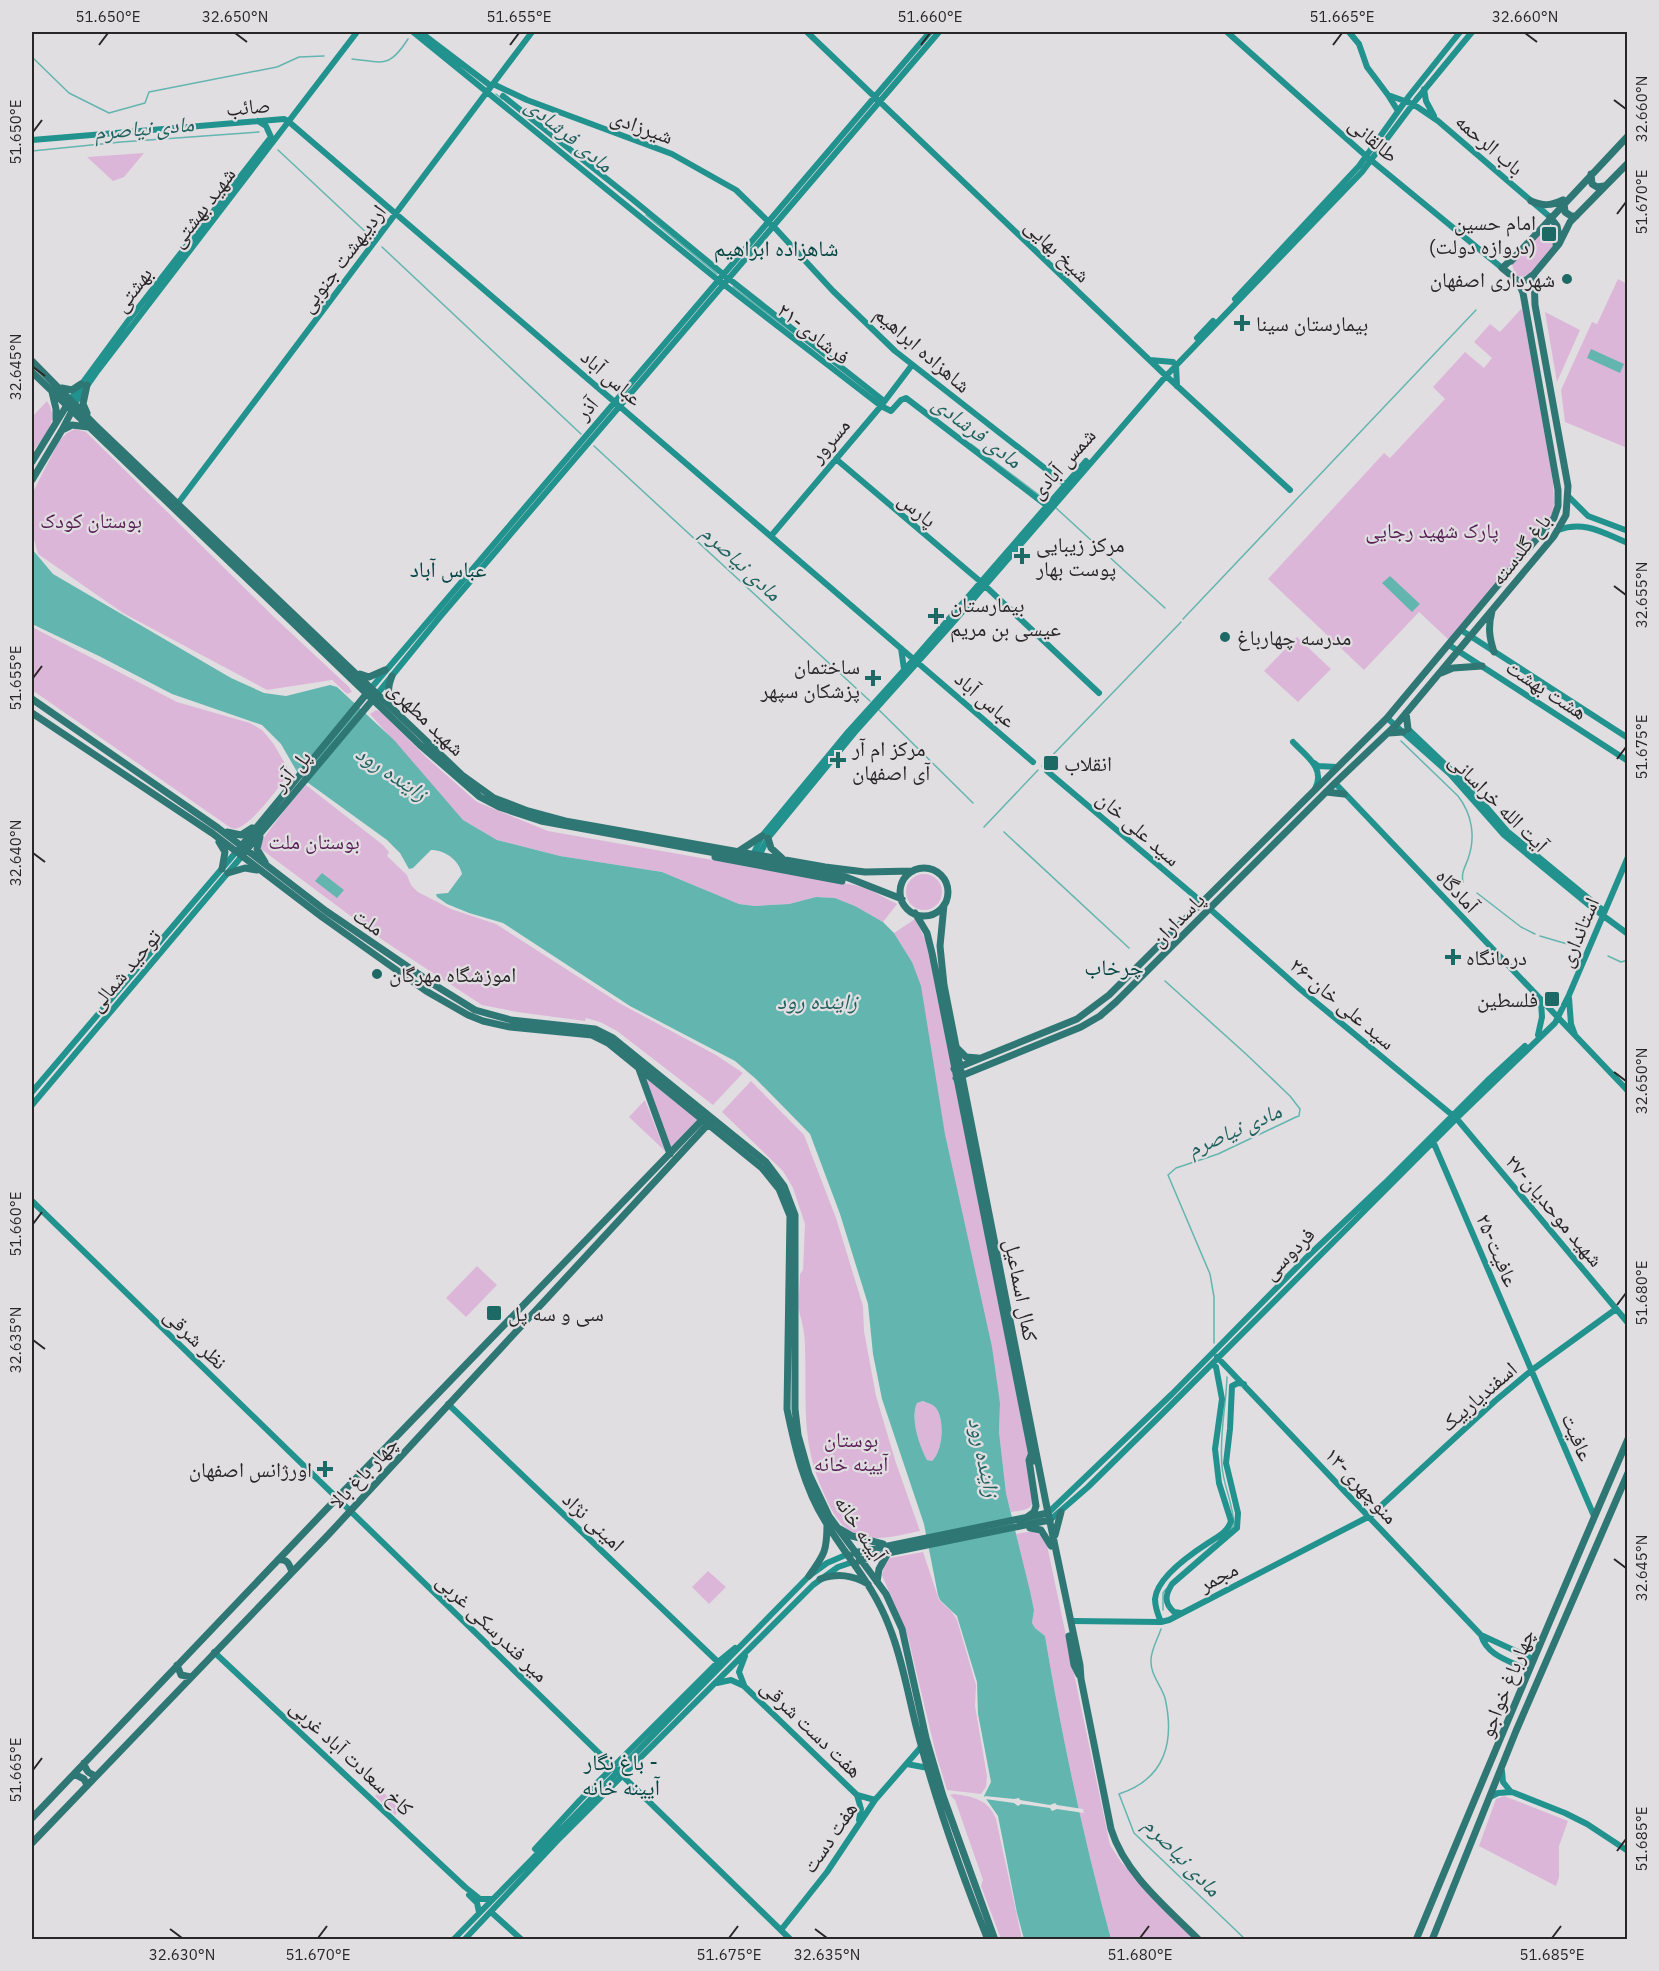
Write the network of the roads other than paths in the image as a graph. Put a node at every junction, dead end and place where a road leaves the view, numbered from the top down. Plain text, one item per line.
1 (357, 32) edge
2 (413, 32) edge
3 (420, 32) edge
4 (532, 32) edge
5 (807, 32) edge
6 (930, 32) edge
7 (939, 32) edge
8 (1227, 32) edge
9 (1349, 32) edge
10 (1460, 32) edge
11 (1472, 32) edge
12 (898, 75) junction
13 (491, 87) junction
14 (1424, 89) junction
15 (1388, 95) junction
16 (503, 96) dead end
17 (877, 99) junction
18 (1405, 101) junction
19 (1413, 104) junction
20 (1398, 111) junction
21 (258, 121) junction
22 (288, 121) junction
23 (1438, 121) junction
24 (1628, 136) edge
25 (548, 137) junction
26 (32, 140) edge
27 (1369, 158) junction
28 (1628, 163) edge
29 (1362, 172) junction
30 (1388, 174) junction
31 (1591, 174) junction
32 (1604, 186) junction
33 (1566, 200) junction
34 (1531, 201) junction
35 (396, 213) junction
36 (1576, 216) junction
37 (1550, 217) junction
38 (770, 223) junction
39 (1535, 233) junction
40 (1559, 244) junction
41 (1554, 250) junction
42 (1512, 259) junction
43 (174, 267) junction
44 (1502, 268) junction
45 (1509, 274) junction
46 (1534, 274) junction
47 (720, 277) junction
48 (1518, 281) junction
49 (728, 283) junction
50 (1539, 329) junction
51 (1531, 330) junction
52 (1150, 360) junction
53 (32, 361) edge
54 (1175, 364) junction
55 (912, 365) junction
56 (32, 372) edge
57 (1164, 374) junction
58 (84, 385) junction
59 (1178, 386) junction
60 (54, 388) junction
61 (614, 401) junction
62 (71, 404) junction
63 (882, 404) junction
64 (621, 407) junction
65 (56, 421) junction
66 (92, 426) junction
67 (62, 430) junction
68 (579, 442) junction
69 (1560, 444) junction
70 (1551, 446) junction
71 (586, 448) junction
72 (836, 459) junction
73 (32, 461) edge
74 (32, 480) edge
75 (1065, 484) junction
76 (1290, 490) dead end
77 (1568, 496) junction
78 (1046, 505) junction
79 (176, 506) junction
80 (1558, 530) junction
81 (1628, 531) edge
82 (771, 536) junction
83 (1628, 543) edge
84 (983, 584) junction
85 (1493, 608) junction
86 (1461, 630) junction
87 (1470, 636) junction
88 (1449, 645) junction
89 (901, 647) junction
90 (1457, 651) junction
91 (1494, 652) junction
92 (916, 660) junction
93 (1482, 666) junction
94 (350, 667) junction
95 (904, 669) junction
96 (385, 670) junction
97 (1438, 674) junction
98 (392, 676) junction
99 (357, 684) junction
100 (369, 690) junction
101 (1098, 693) dead end
102 (376, 696) junction
103 (32, 699) edge
104 (361, 700) junction
105 (367, 706) junction
106 (382, 707) junction
107 (397, 712) junction
108 (32, 713) edge
109 (1406, 713) junction
110 (1387, 718) junction
111 (1396, 725) junction
112 (1408, 731) junction
113 (1387, 734) junction
114 (1628, 738) edge
115 (1293, 742) dead end
116 (1628, 761) edge
117 (1033, 762) dead end
118 (1313, 763) junction
119 (826, 764) junction
120 (1337, 767) junction
121 (1047, 771) dead end
122 (1327, 777) junction
123 (1335, 783) junction
124 (1314, 790) junction
125 (1325, 794) junction
126 (1344, 794) junction
127 (276, 809) junction
128 (264, 828) junction
129 (215, 830) junction
130 (765, 837) junction
131 (702, 850) junction
132 (241, 851) junction
133 (739, 851) junction
134 (1530, 854) junction
135 (754, 857) junction
136 (1628, 857) edge
137 (784, 859) junction
138 (266, 870) junction
139 (225, 871) junction
140 (913, 871) junction
141 (860, 882) junction
142 (1211, 893) junction
143 (902, 899) junction
144 (1220, 899) junction
145 (1201, 903) junction
146 (944, 905) junction
147 (1210, 909) junction
148 (1603, 913) junction
149 (915, 914) junction
150 (1628, 934) edge
151 (116, 993) junction
152 (1569, 995) junction
153 (122, 998) junction
154 (1541, 1002) junction
155 (1557, 1018) junction
156 (1538, 1035) junction
157 (1576, 1038) junction
158 (956, 1048) junction
159 (984, 1057) junction
160 (991, 1065) junction
161 (638, 1068) junction
162 (957, 1068) junction
163 (981, 1069) junction
164 (960, 1077) junction
165 (962, 1087) junction
166 (1628, 1091) edge
167 (32, 1092) edge
168 (32, 1105) edge
169 (711, 1116) junction
170 (1455, 1117) junction
171 (705, 1122) junction
172 (716, 1130) junction
173 (702, 1131) junction
174 (1432, 1139) junction
175 (670, 1154) junction
176 (32, 1201) edge
177 (594, 1232) junction
178 (586, 1239) junction
179 (601, 1239) junction
180 (593, 1247) junction
181 (1000, 1281) junction
182 (1275, 1294) junction
183 (1616, 1310) junction
184 (1628, 1323) edge
185 (1213, 1352) junction
186 (1218, 1358) junction
187 (1212, 1364) junction
188 (1532, 1370) junction
189 (460, 1371) junction
190 (471, 1380) junction
191 (1244, 1384) junction
192 (448, 1404) junction
193 (415, 1417) junction
194 (424, 1430) junction
195 (1628, 1439) edge
196 (1122, 1442) junction
197 (1126, 1448) junction
198 (1032, 1454) junction
199 (1613, 1473) junction
200 (1626, 1476) edge
201 (338, 1497) junction
202 (1046, 1503) junction
203 (1058, 1509) junction
204 (351, 1510) junction
205 (1370, 1516) junction
206 (1594, 1516) junction
207 (1047, 1517) junction
208 (1022, 1523) junction
209 (826, 1524) junction
210 (836, 1526) junction
211 (1052, 1544) junction
212 (1581, 1546) junction
213 (888, 1549) junction
214 (1594, 1551) junction
215 (852, 1553) junction
216 (278, 1560) junction
217 (857, 1561) junction
218 (292, 1572) junction
219 (809, 1576) junction
220 (820, 1579) junction
221 (874, 1584) junction
222 (1182, 1613) junction
223 (1071, 1621) junction
224 (1161, 1622) junction
225 (899, 1624) junction
226 (890, 1628) junction
227 (1481, 1635) junction
228 (214, 1652) junction
229 (747, 1652) junction
230 (1534, 1656) junction
231 (1549, 1656) junction
232 (177, 1665) junction
233 (722, 1666) junction
234 (1528, 1670) junction
235 (191, 1677) junction
236 (1081, 1680) junction
237 (717, 1683) junction
238 (744, 1686) junction
239 (921, 1747) junction
240 (622, 1759) junction
241 (84, 1762) junction
242 (907, 1764) junction
243 (1490, 1766) junction
244 (613, 1767) junction
245 (928, 1768) junction
246 (633, 1769) junction
247 (1502, 1771) junction
248 (74, 1774) junction
249 (96, 1776) junction
250 (605, 1776) junction
251 (624, 1778) junction
252 (87, 1785) junction
253 (617, 1786) junction
254 (1479, 1792) junction
255 (1512, 1792) junction
256 (857, 1795) junction
257 (1490, 1797) junction
258 (874, 1800) junction
259 (32, 1818) edge
260 (859, 1823) junction
261 (32, 1843) edge
262 (1628, 1851) edge
263 (525, 1870) junction
264 (515, 1876) junction
265 (522, 1880) junction
266 (465, 1887) junction
267 (492, 1899) junction
268 (479, 1912) junction
269 (491, 1912) junction
270 (781, 1930) junction
271 (453, 1940) edge
272 (464, 1940) edge
273 (522, 1940) edge
274 (790, 1940) edge
275 (988, 1940) edge
276 (995, 1940) edge
277 (1198, 1940) edge
278 (1416, 1940) edge
279 (1432, 1940) edge

1 - 22 main road, شهید بهشتی
2 - 13 main road
3 - 13 main road
4 - 13 main road, اردیبهشت جنوبی
5 - 17 main road, شیخ بهایی
6 - 12 main road
7 - 12 main road
8 - 27 main road, طالقانی
9 - 15 main road
10 - 18 main road, شمس آبادی
11 - 14 main road, شمس آبادی
12 - 17 main road
13 - 25 main road
13 - 35 main road, اردیبهشت جنوبی
13 - 38 main road, شیرزادی
14 - 19 main road, شمس آبادی
14 - 23 main road
15 - 18 main road, باب الرحمه
15 - 20 main road
16 - 25 main road
17 - 38 main road, آذر
17 - 38 main road, آذر
17 - 52 main road, شیخ بهایی
18 - 19 main road, باب الرحمه
18 - 20 main road, شمس آبادی
19 - 23 main road, باب الرحمه
19 - 27 main road, شمس آبادی
20 - 27 main road, شمس آبادی
21 - 22 main road, صائب
21 - 26 main road, صائب
21 - 43 main road, بهشتی
22 - 35 main road, عباس آباد
22 - 43 main road, شهید بهشتی
23 - 34 main road, باب الرحمه
24 - 31 main road
25 - 47 main road
25 - 47 main road
27 - 29 main road, شمس آبادی
27 - 30 main road, طالقانی
27 - 54 main road, شمس آبادی
28 - 32 main road
29 - 30 main road
29 - 54 main road, شمس آبادی
30 - 44 main road, طالقانی
31 - 32 main road
31 - 33 main road
32 - 36 main road
33 - 34 main road
33 - 36 main road
33 - 37 main road
34 - 37 main road, باب الرحمه
35 - 61 main road, عباس آباد
35 - 79 main road, اردیبهشت جنوبی
36 - 40 main road
37 - 39 main road
37 - 40 main road
38 - 47 main road, آذر
38 - 49 main road, آذر
38 - 55 main road, شاهزاده ابراهیم
39 - 41 main road
39 - 42 main road
40 - 41 main road
41 - 46 main road
42 - 44 main road
42 - 45 main road
43 - 58 main road, شهید بهشتی
44 - 45 main road
45 - 48 main road
46 - 48 main road
46 - 50 main road, باغ گلدسته
47 - 49 main road
47 - 61 main road, آذر
48 - 51 main road, باغ گلدسته
49 - 63 main road
49 - 64 main road, آذر
50 - 51 main road
50 - 69 main road, باغ گلدسته
51 - 70 main road, باغ گلدسته
52 - 54 main road
52 - 57 main road, شیخ بهایی
53 - 60 main road, شهید مطهری
54 - 57 main road, شمس آبادی
54 - 59 main road
55 - 63 main road, مسرور
55 - 75 main road, شاهزاده ابراهیم
56 - 60 main road, شهید مطهری
57 - 59 main road, شیخ بهایی
57 - 75 main road, شمس آبادی
57 - 84 main road, شمس آبادی
58 - 60 main road
58 - 62 main road, شهید بهشتی
58 - 66 main road
59 - 76 main road, شیخ بهایی
60 - 62 main road, شهید مطهری
60 - 65 main road
61 - 64 main road, عباس آباد
61 - 68 main road, آذر
62 - 65 main road
62 - 66 main road, شهید مطهری
62 - 67 main road
63 - 72 main road, مسرور
63 - 78 main road
64 - 71 main road, آذر
64 - 82 main road, عباس آباد
65 - 73 main road
66 - 67 main road
66 - 79 main road, شهید مطهری
67 - 74 main road
68 - 71 main road
68 - 96 main road, آذر
69 - 70 main road
69 - 77 main road, باغ گلدسته
70 - 86 main road, باغ گلدسته
71 - 98 main road, آذر
72 - 82 main road, مسرور
72 - 84 main road, پارس
75 - 78 main road, شمس آبادی
77 - 80 main road, باغ گلدسته
77 - 81 main road
78 - 84 main road, شمس آبادی
79 - 94 main road, شهید مطهری
79 - 99 main road, شهید مطهری
80 - 83 main road
80 - 85 main road, باغ گلدسته
82 - 89 main road, عباس آباد
84 - 92 main road, شمس آبادی
84 - 101 main road, پارس
85 - 87 main road, باغ گلدسته
85 - 91 main road
86 - 87 main road, هشت بهشت
86 - 88 main road, باغ گلدسته
87 - 90 main road, باغ گلدسته
87 - 91 main road, هشت بهشت
88 - 90 main road, هشت بهشت
88 - 110 main road, باغ گلدسته
89 - 92 main road, عباس آباد
89 - 95 main road
90 - 93 main road, هشت بهشت
90 - 97 main road, باغ گلدسته
91 - 114 main road, هشت بهشت
92 - 95 main road, شمس آبادی
92 - 117 main road, عباس آباد
92 - 119 main road, شمس آبادی
93 - 97 main road
93 - 116 main road, هشت بهشت
94 - 96 main road
94 - 100 main road, شهید مطهری
95 - 119 main road, شمس آبادی
96 - 100 main road, آذر
97 - 109 main road, باغ گلدسته
98 - 102 main road, آذر
98 - 107 main road
99 - 100 main road, شهید مطهری
99 - 104 main road
100 - 102 main road, شهید مطهری
100 - 104 main road, پل آذر
102 - 105 main road, پل آذر
102 - 106 main road, شهید مطهری
102 - 107 main road, شهید مطهری
103 - 129 main road, ملت
104 - 127 main road, پل آذر
105 - 106 main road
105 - 127 main road, پل آذر
106 - 131 main road, شهید مطهری
107 - 133 main road, شهید مطهری
108 - 129 main road, ملت
109 - 111 main road, باغ گلدسته
109 - 112 main road
110 - 111 main road, آیت الله خراسانی
110 - 120 main road, باغ گلدسته
111 - 112 main road, آیت الله خراسانی
111 - 113 main road, باغ گلدسته
112 - 113 main road
112 - 134 main road, آیت الله خراسانی
113 - 123 main road, باغ گلدسته
115 - 118 main road
118 - 120 main road
118 - 124 main road
119 - 130 main road, شمس آبادی
120 - 122 main road, باغ گلدسته
121 - 145 main road, سید علی خان
122 - 123 main road
122 - 124 main road, پاسداران
123 - 125 main road, پاسداران
123 - 126 main road, آمادگاه
124 - 125 main road
124 - 142 main road, پاسداران
125 - 126 main road
125 - 144 main road, پاسداران
126 - 154 main road, آمادگاه
127 - 128 main road, پل آذر
127 - 129 main road
127 - 132 main road, پل آذر
128 - 132 main road, پل آذر
128 - 138 main road
129 - 132 main road, ملت
129 - 139 main road
130 - 133 main road
130 - 135 main road, شمس آبادی
130 - 137 main road
131 - 135 main road, شهید مطهری
131 - 141 main road
132 - 138 main road, ملت
132 - 139 main road, توحید شمالی
133 - 135 main road, شهید مطهری
134 - 148 main road, آیت الله خراسانی
134 - 148 main road, آیت الله خراسانی
135 - 137 main road, شهید مطهری
135 - 141 main road, شهید مطهری
136 - 148 main road, استانداری
137 - 140 main road, شهید مطهری
138 - 139 main road
138 - 161 main road, ملت
138 - 169 main road, ملت
139 - 151 main road, توحید شمالی
139 - 153 main road, توحید شمالی
140 - 143 main road
140 - 146 main road
141 - 143 main road, شهید مطهری
142 - 144 main road
142 - 145 main road, پاسداران
143 - 149 main road
144 - 147 main road, پاسداران
145 - 147 main road, سید علی خان
145 - 159 main road, پاسداران
146 - 149 main road
146 - 158 main road, کمال اسماعیل
147 - 160 main road, پاسداران
147 - 170 main road, ۲۶-سید علی خان
148 - 150 main road
148 - 152 main road, استانداری
149 - 162 main road, کمال اسماعیل
151 - 153 main road
151 - 167 main road, توحید شمالی
152 - 155 main road, استانداری
152 - 157 main road
153 - 168 main road, توحید شمالی
154 - 155 main road, آمادگاه
154 - 156 main road
155 - 156 main road, فردوسی
155 - 157 main road
155 - 170 main road, فردوسی
156 - 170 main road, فردوسی
157 - 166 main road
158 - 159 main road
158 - 162 main road, کمال اسماعیل
159 - 160 main road
159 - 162 main road, پاسداران
160 - 163 main road, پاسداران
161 - 171 main road, ملت
161 - 175 main road
162 - 164 main road, کمال اسماعیل
163 - 164 main road, پاسداران
163 - 165 main road
164 - 165 main road, کمال اسماعیل
165 - 181 main road, کمال اسماعیل
169 - 171 main road, چهار باغ بالا
169 - 210 main road, آیینه خانه
170 - 174 main road, فردوسی
170 - 183 main road, ۲۷-شهید موحدیان
171 - 172 main road, آیینه خانه
171 - 173 main road, چهار باغ بالا
171 - 175 main road, چهار باغ بالا
172 - 173 main road
172 - 209 main road, آیینه خانه
173 - 179 main road, چهار باغ بالا
174 - 182 main road, فردوسی
174 - 188 main road, ۲۵-عافیت
175 - 177 main road, چهار باغ بالا
176 - 201 main road, نظر شرقی
177 - 178 main road, چهار باغ بالا
177 - 179 main road
178 - 180 main road
178 - 189 main road, چهار باغ بالا
179 - 180 main road, چهار باغ بالا
180 - 190 main road, چهار باغ بالا
181 - 198 main road, کمال اسماعیل
181 - 202 main road, کمال اسماعیل
182 - 185 main road, فردوسی
182 - 186 main road, فردوسی
183 - 184 main road, ۲۷-شهید موحدیان
183 - 188 main road, اسفندیاربیک
185 - 186 main road, ۱۳-منوچهری
185 - 196 main road, فردوسی
186 - 187 main road, فردوسی
186 - 191 main road, ۱۳-منوچهری
187 - 197 main road, فردوسی
187 - 224 main road
188 - 205 main road, اسفندیاربیک
188 - 206 main road, عافیت
189 - 190 main road
189 - 193 main road, چهار باغ بالا
190 - 192 main road, چهار باغ بالا
191 - 205 main road, ۱۳-منوچهری
191 - 222 main road
192 - 194 main road, چهار باغ بالا
192 - 233 main road, امینی نژاد
193 - 194 main road
193 - 201 main road, چهار باغ بالا
194 - 204 main road, چهار باغ بالا
195 - 199 main road, چهارباغ خواجو
196 - 197 main road
196 - 203 main road, فردوسی
197 - 203 main road, فردوسی
198 - 207 main road, کمال اسماعیل
198 - 208 main road
199 - 200 main road
199 - 206 main road, چهارباغ خواجو
200 - 214 main road, چهارباغ خواجو
201 - 204 main road, نظر شرقی
201 - 216 main road, چهار باغ بالا
202 - 203 main road
202 - 207 main road, کمال اسماعیل
203 - 207 main road, فردوسی
203 - 211 main road
204 - 218 main road, چهار باغ بالا
204 - 244 main road, میر فندرسکی غربی
205 - 222 main road, مجمر
205 - 227 main road, ۱۳-منوچهری
206 - 212 main road, چهارباغ خواجو
207 - 208 main road
207 - 211 main road, کمال اسماعیل
208 - 211 main road
208 - 213 main road
209 - 215 main road, آیینه خانه
209 - 219 main road
210 - 213 main road
210 - 215 main road, آیینه خانه
211 - 223 main road, کمال اسماعیل
211 - 236 main road, کمال اسماعیل
212 - 214 main road
212 - 230 main road, چهارباغ خواجو
213 - 215 main road
213 - 217 main road
213 - 221 main road
214 - 231 main road, چهارباغ خواجو
215 - 217 main road, آیینه خانه
215 - 219 main road
216 - 218 main road
216 - 232 main road, چهار باغ بالا
217 - 220 main road
217 - 221 main road, آیینه خانه
218 - 228 main road, چهار باغ بالا
219 - 233 main road
220 - 221 main road
220 - 229 main road
221 - 225 main road, آیینه خانه
221 - 226 main road, آیینه خانه
222 - 224 main road, مجمر
223 - 224 main road, مجمر
223 - 236 main road, کمال اسماعیل
225 - 226 main road
225 - 276 main road, آیینه خانه
226 - 239 main road, آیینه خانه
227 - 230 main road
227 - 234 main road, ۱۳-منوچهری
228 - 235 main road, چهار باغ بالا
228 - 266 main road, کاخ سعادت آباد غربی
229 - 233 main road
229 - 237 main road
229 - 238 main road
230 - 231 main road
230 - 234 main road, چهارباغ خواجو
231 - 247 main road, چهارباغ خواجو
232 - 235 main road
232 - 241 main road, چهار باغ بالا
233 - 240 main road
233 - 263 main road
234 - 243 main road, چهارباغ خواجو
235 - 249 main road, چهار باغ بالا
236 - 277 main road, کمال اسماعیل
237 - 238 main road
237 - 246 main road
238 - 256 main road, هفت دست شرقی
239 - 242 main road, هفت دست
239 - 245 main road, آیینه خانه
240 - 244 main road
240 - 246 main road
241 - 248 main road, چهار باغ بالا
241 - 249 main road
242 - 245 main road
242 - 258 main road, هفت دست
243 - 247 main road
243 - 254 main road, چهارباغ خواجو
244 - 250 main road
244 - 251 main road, میر فندرسکی غربی
245 - 275 main road, آیینه خانه
246 - 251 main road
247 - 255 main road
247 - 257 main road, چهارباغ خواجو
248 - 252 main road
248 - 259 main road, چهار باغ بالا
249 - 252 main road, چهار باغ بالا
250 - 253 main road
250 - 264 main road
251 - 253 main road
251 - 270 main road, میر فندرسکی غربی
252 - 261 main road, چهار باغ بالا
253 - 265 main road
254 - 257 main road
254 - 278 main road, چهارباغ خواجو
255 - 257 main road
255 - 262 main road
256 - 258 main road
256 - 260 main road
257 - 279 main road, چهارباغ خواجو
258 - 260 main road, هفت دست
260 - 270 main road, هفت دست
263 - 264 main road
263 - 265 main road
264 - 267 main road
265 - 269 main road
266 - 267 main road
266 - 268 main road
267 - 268 main road
268 - 271 main road
269 - 272 main road
269 - 273 main road
270 - 274 main road, میر فندرسکی غربی

